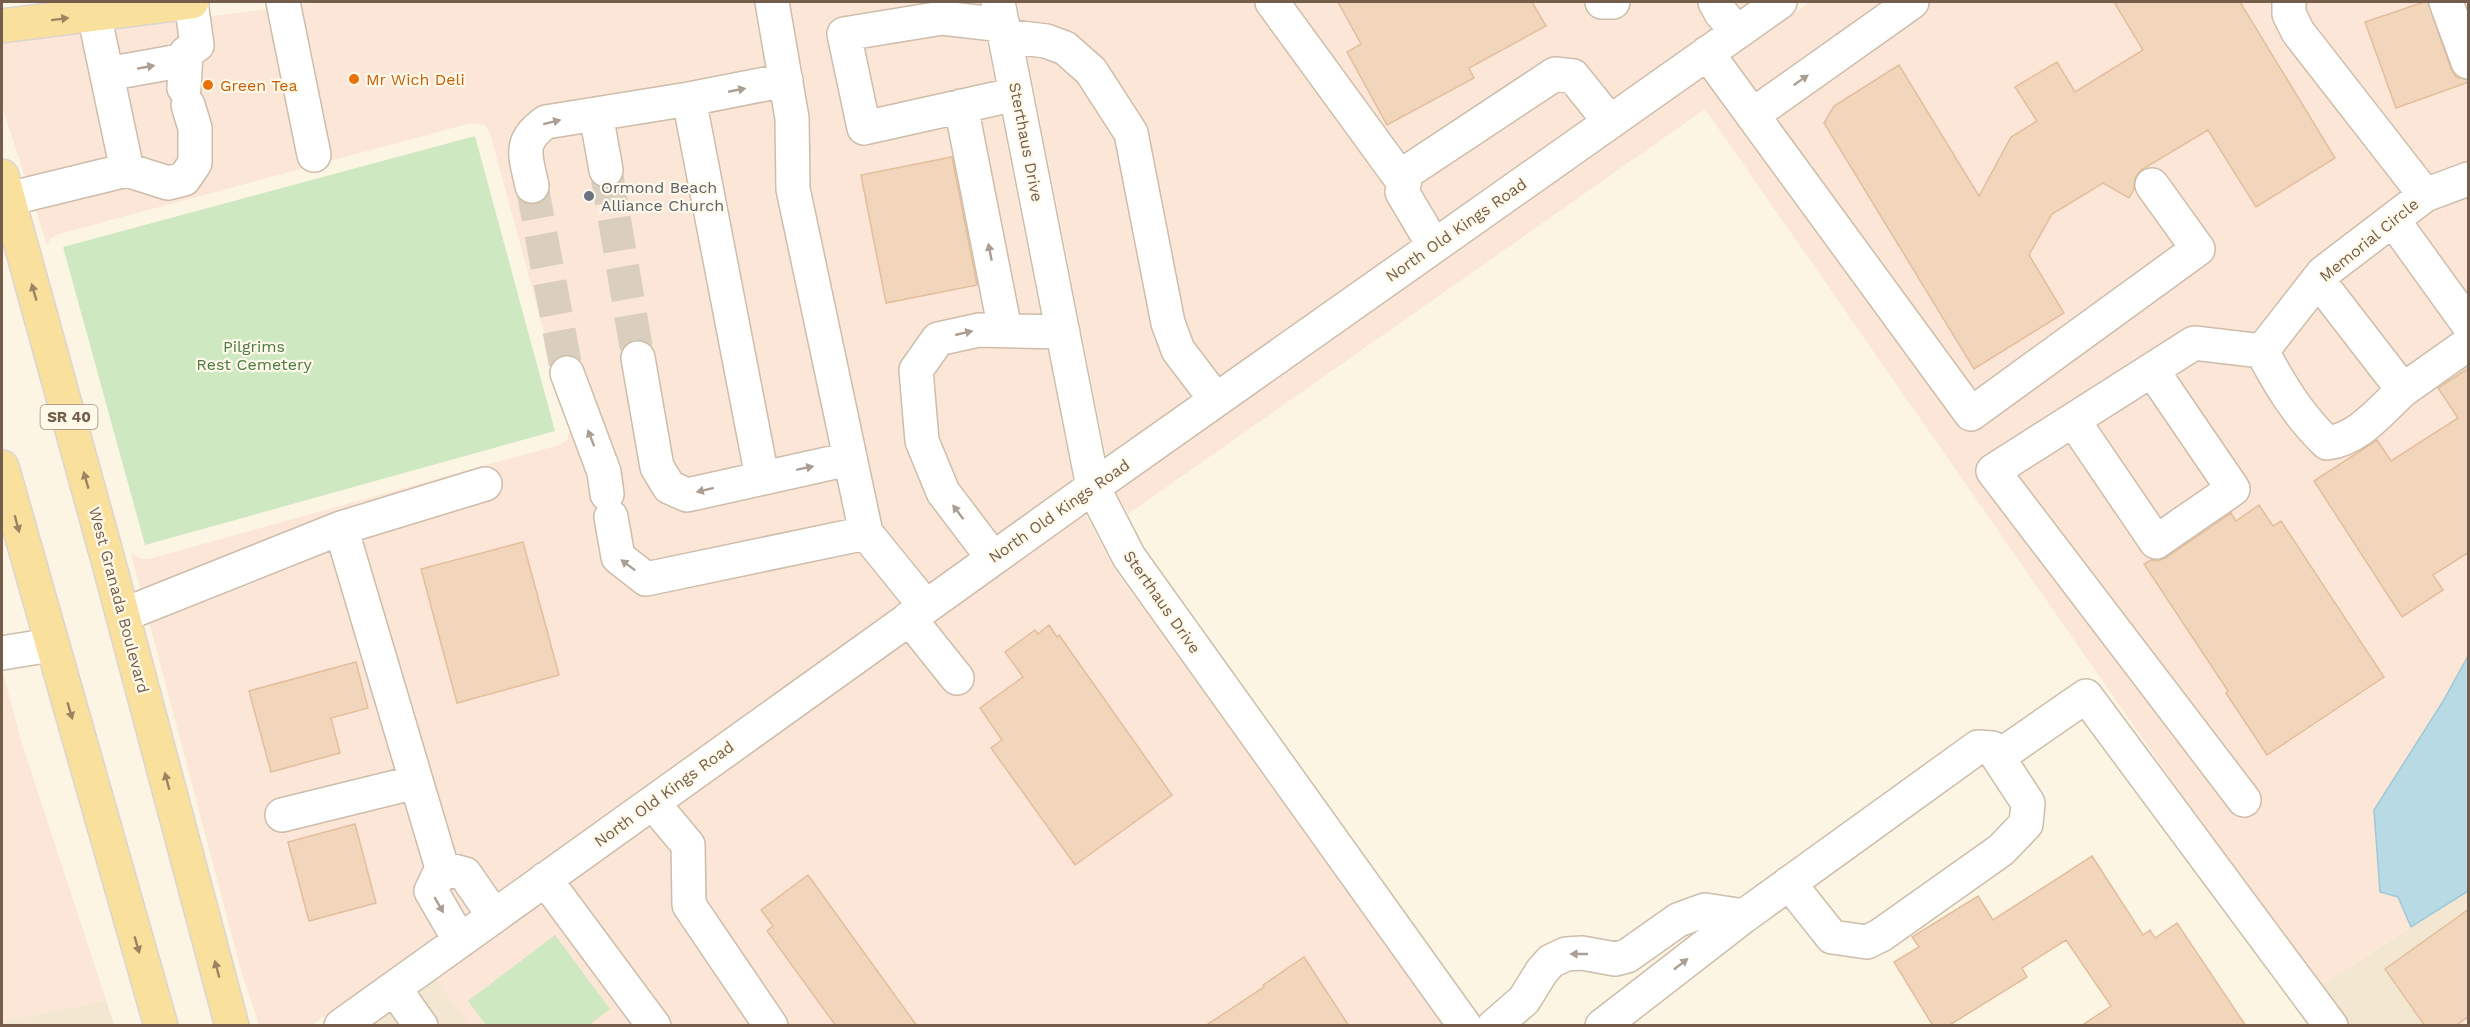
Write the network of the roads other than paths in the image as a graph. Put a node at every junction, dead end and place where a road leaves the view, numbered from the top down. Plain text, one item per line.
1 (192, 2) edge
2 (283, 2) edge
3 (772, 2) edge
4 (1272, 2) edge
5 (1602, 2) edge
6 (1613, 2) edge
7 (1714, 2) edge
8 (1780, 2) edge
9 (1912, 2) edge
10 (2289, 2) edge
11 (2446, 2) edge
12 (94, 14) junction
13 (1002, 21) edge
14 (2, 26) edge
15 (1737, 32) junction
16 (1707, 53) junction
17 (2469, 62) edge
18 (107, 74) junction
19 (786, 80) junction
20 (186, 85) junction
21 (1016, 94) junction
22 (689, 99) junction
23 (961, 106) junction
24 (596, 114) junction
25 (1754, 114) junction
26 (1610, 122) junction
27 (314, 155) dead end
28 (127, 170) junction
29 (606, 170) tunnel mouth
30 (2469, 179) edge
31 (1404, 183) junction
32 (2152, 185) dead end
33 (532, 186) tunnel mouth
34 (5, 188) edge
35 (2425, 195) junction
36 (2393, 220) junction
37 (1434, 246) junction
38 (2318, 280) junction
39 (2469, 324) edge
40 (1005, 330) junction
41 (1063, 332) junction
42 (2469, 344) edge
43 (2262, 351) junction
44 (638, 358) tunnel mouth
45 (2152, 370) junction
46 (567, 373) tunnel mouth
47 (2403, 390) junction
48 (1216, 400) junction
49 (2073, 420) junction
50 (849, 459) junction
51 (2, 467) edge
52 (762, 477) junction
53 (485, 484) dead end
54 (1093, 487) junction
55 (341, 528) junction
56 (866, 533) junction
57 (993, 558) junction
58 (917, 613) junction
59 (123, 615) junction
60 (51, 645) junction
61 (2, 653) edge
62 (957, 678) dead end
63 (1998, 757) junction
64 (416, 782) junction
65 (2244, 800) dead end
66 (652, 803) junction
67 (282, 816) dead end
68 (442, 868) junction
69 (545, 879) junction
70 (1789, 883) junction
71 (494, 916) junction
72 (1744, 916) junction
73 (460, 940) junction
74 (1627, 956) junction
75 (147, 981) junction
76 (394, 988) junction
77 (1648, 990) junction
78 (161, 1026) edge
79 (180, 1026) edge
80 (232, 1026) edge
81 (341, 1026) edge
82 (422, 1026) edge
83 (654, 1026) edge
84 (771, 1026) edge
85 (1465, 1026) edge
86 (1494, 1026) edge
87 (1602, 1026) edge
88 (2331, 1026) edge

1 - 12 main road
1 - 20 street
2 - 27 street
3 - 19 street
4 - 31 street
5 - 6 street
7 - 15 street
8 - 15 street, North Old Kings Road
25 -> 9 street
10 - 35 street
11 - 17 street
14 -> 12 main road
12 - 18 street
13 - 21 street, Sterthaus Drive
13 - 23 street
13 - 48 street
15 - 16 street, North Old Kings Road
16 - 25 street
16 - 26 street, North Old Kings Road
18 -> 20 street
18 - 28 street
22 -> 19 street
19 - 50 street
20 - 28 street
21 - 23 street
21 - 41 street, Sterthaus Drive
22 - 24 street
22 - 52 street
40 -> 23 street
24 - 29 street
33 -> 24 street
25 - 32 street
26 - 31 street
26 - 37 street, North Old Kings Road
28 - 34 street
30 - 35 street, Memorial Circle
31 - 37 street
59 -> 34 main road, West Granada Boulevard / SR 40
35 - 36 street, Memorial Circle
36 - 38 street, Memorial Circle
36 - 39 street
37 - 48 street, North Old Kings Road
38 - 43 street, Memorial Circle
38 - 47 street
40 - 41 street
57 -> 40 street
41 - 54 street, Sterthaus Drive
42 - 47 street
43 - 45 street
43 - 47 street
52 -> 44 street
45 - 49 street
45 - 49 street
56 -> 46 street
48 - 54 street, North Old Kings Road
49 - 65 street
52 -> 50 street
50 - 56 street
51 -> 60 main road
53 - 55 street
54 - 57 street, North Old Kings Road
54 - 85 street, Sterthaus Drive
55 - 59 street
55 - 64 street
56 - 58 street
57 - 58 street, North Old Kings Road
58 - 62 street
58 - 66 street, North Old Kings Road
80 -> 59 main road, West Granada Boulevard / SR 40
60 - 61 street
60 -> 75 main road
63 - 70 street
63 - 70 street
63 - 88 street
64 - 67 street
64 - 68 street
66 - 69 street, North Old Kings Road
66 - 84 street
68 - 71 street
68 -> 73 street
69 - 71 street, North Old Kings Road
69 - 83 street
70 - 72 street
71 - 73 street, North Old Kings Road
72 - 74 street
77 -> 72 street
73 - 76 street, North Old Kings Road
74 - 77 street
74 -> 86 street
75 - 78 main road
75 - 79 main road
76 - 81 street, North Old Kings Road
76 - 82 street
77 - 87 street

